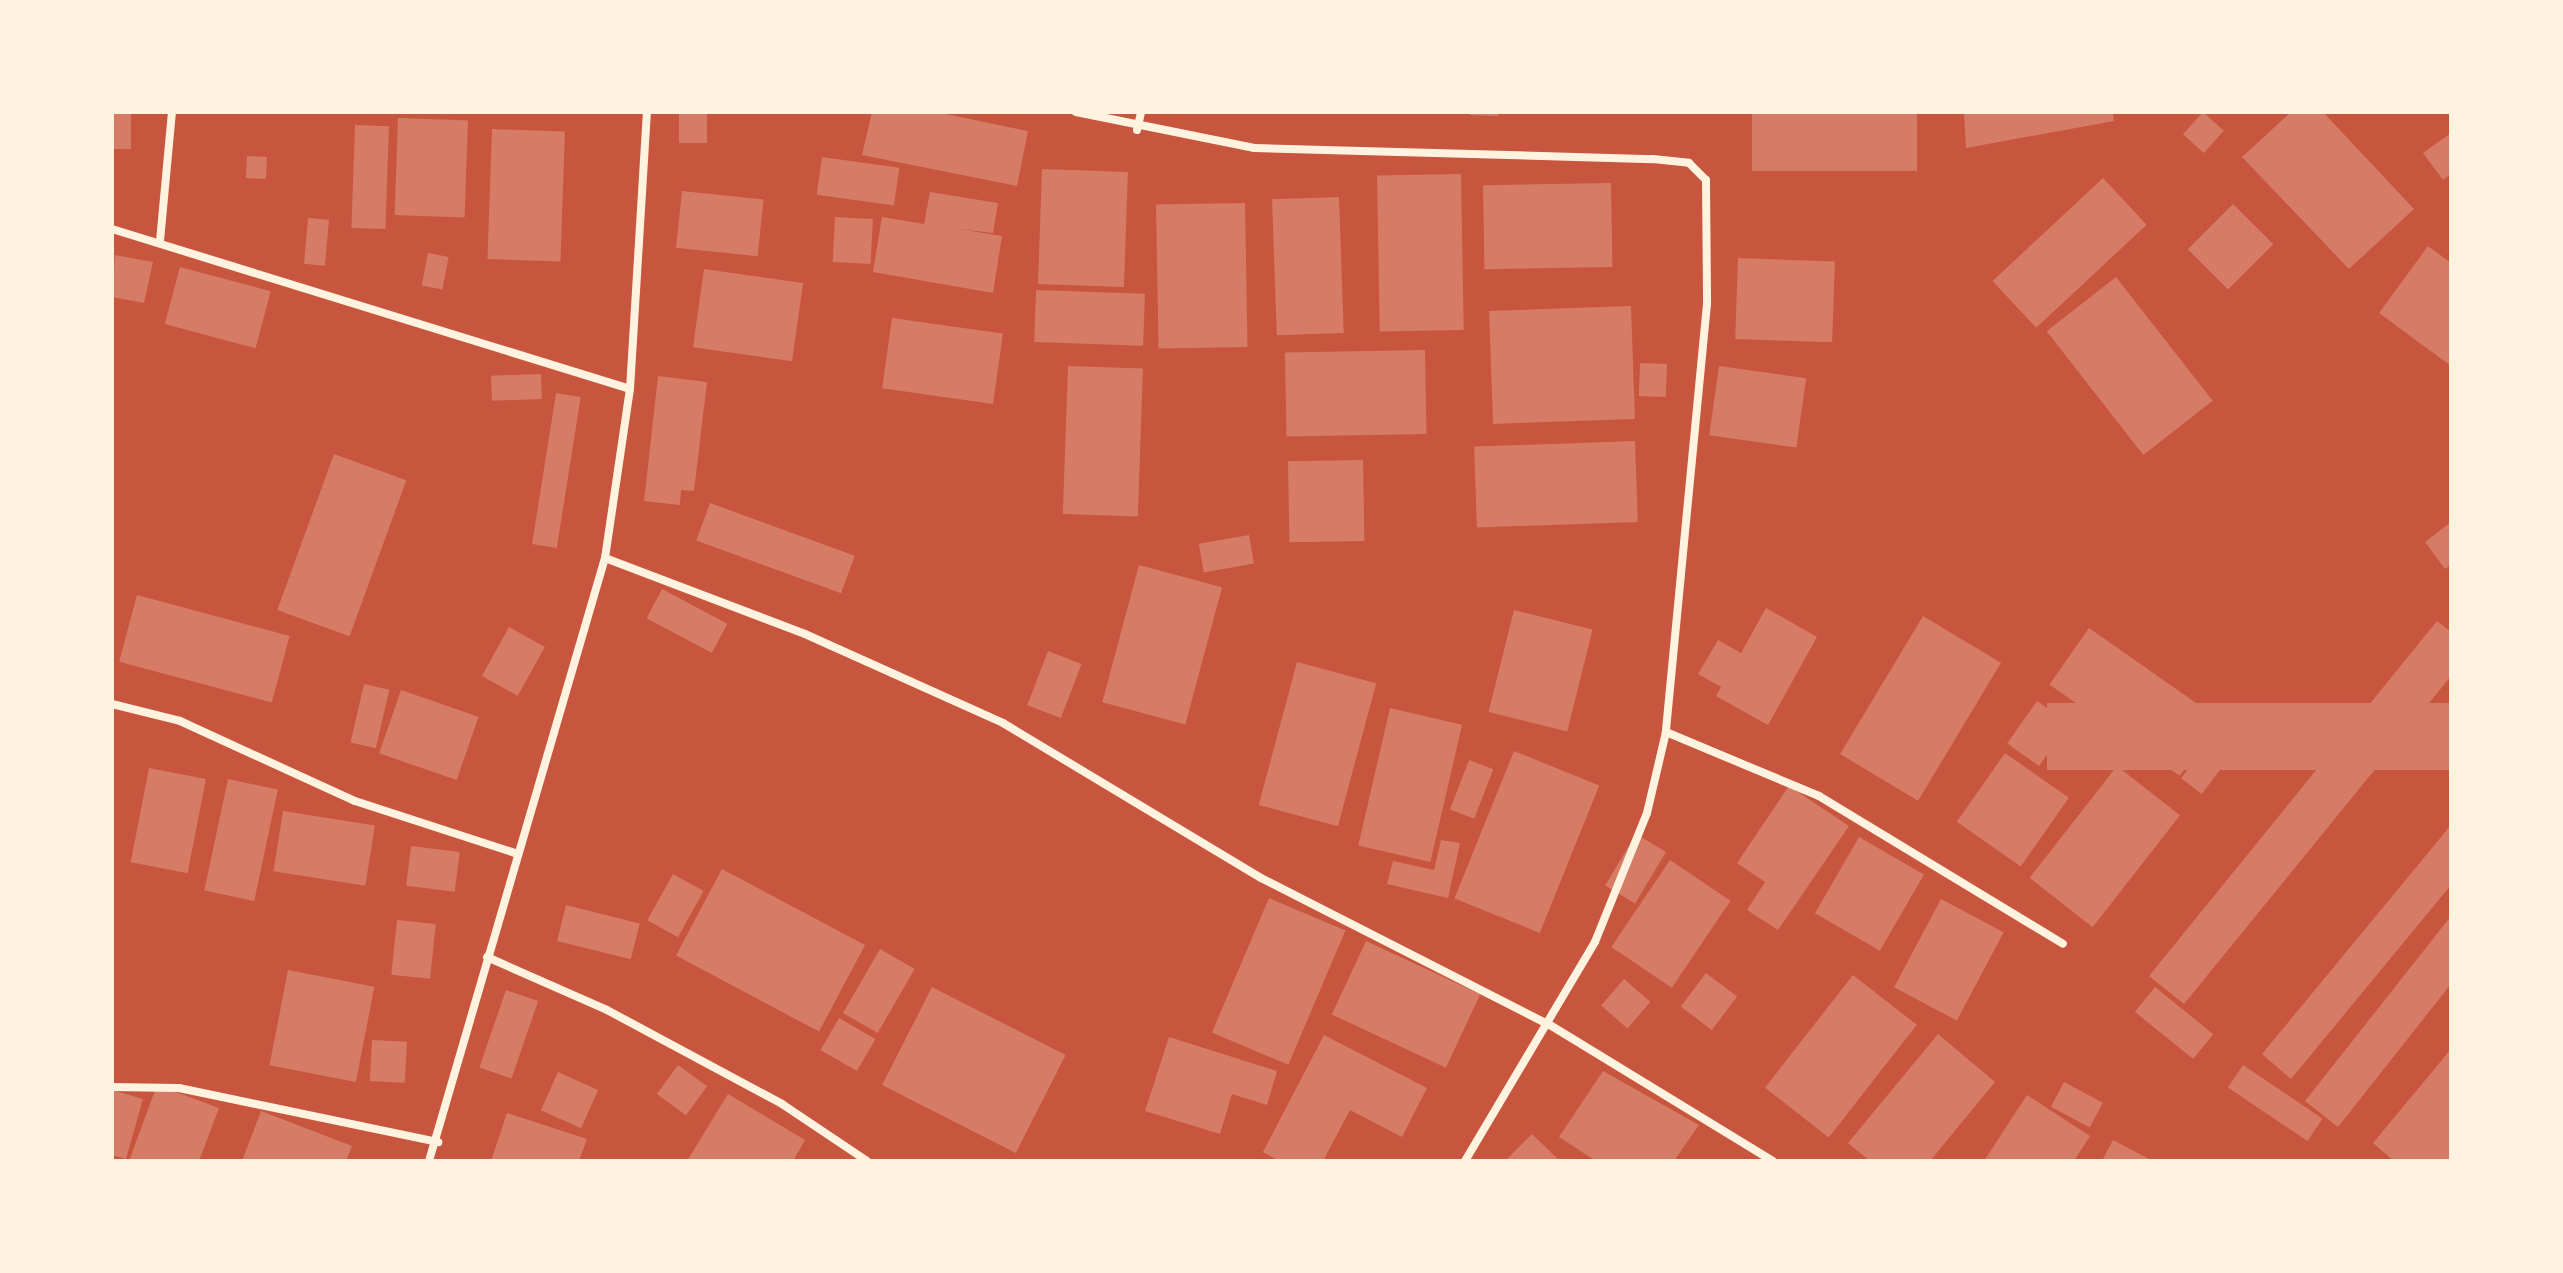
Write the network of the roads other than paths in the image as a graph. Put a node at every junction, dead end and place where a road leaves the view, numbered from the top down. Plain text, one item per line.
1 (172, 112) edge
2 (647, 112) edge
3 (1076, 112) edge
4 (1141, 112) edge
5 (1137, 130) junction
6 (112, 229) edge
7 (160, 241) junction
8 (630, 389) junction
9 (605, 558) junction
10 (112, 704) edge
11 (1666, 732) junction
12 (518, 854) junction
13 (2063, 944) dead end
14 (487, 957) junction
15 (1550, 1025) junction
16 (112, 1087) edge
17 (438, 1142) junction
18 (429, 1161) edge
19 (867, 1161) edge
20 (1465, 1161) edge
21 (1773, 1161) edge

1 - 7 street
2 - 8 street
3 - 5 street
4 - 5 street
5 - 11 street
6 - 7 street
7 - 8 street
8 - 9 street
9 - 12 street
9 - 15 street
10 - 12 street
11 - 13 street
11 - 15 street
12 - 14 street
14 - 17 street
14 - 19 street
15 - 20 street
15 - 21 street
16 - 17 street
17 - 18 street

